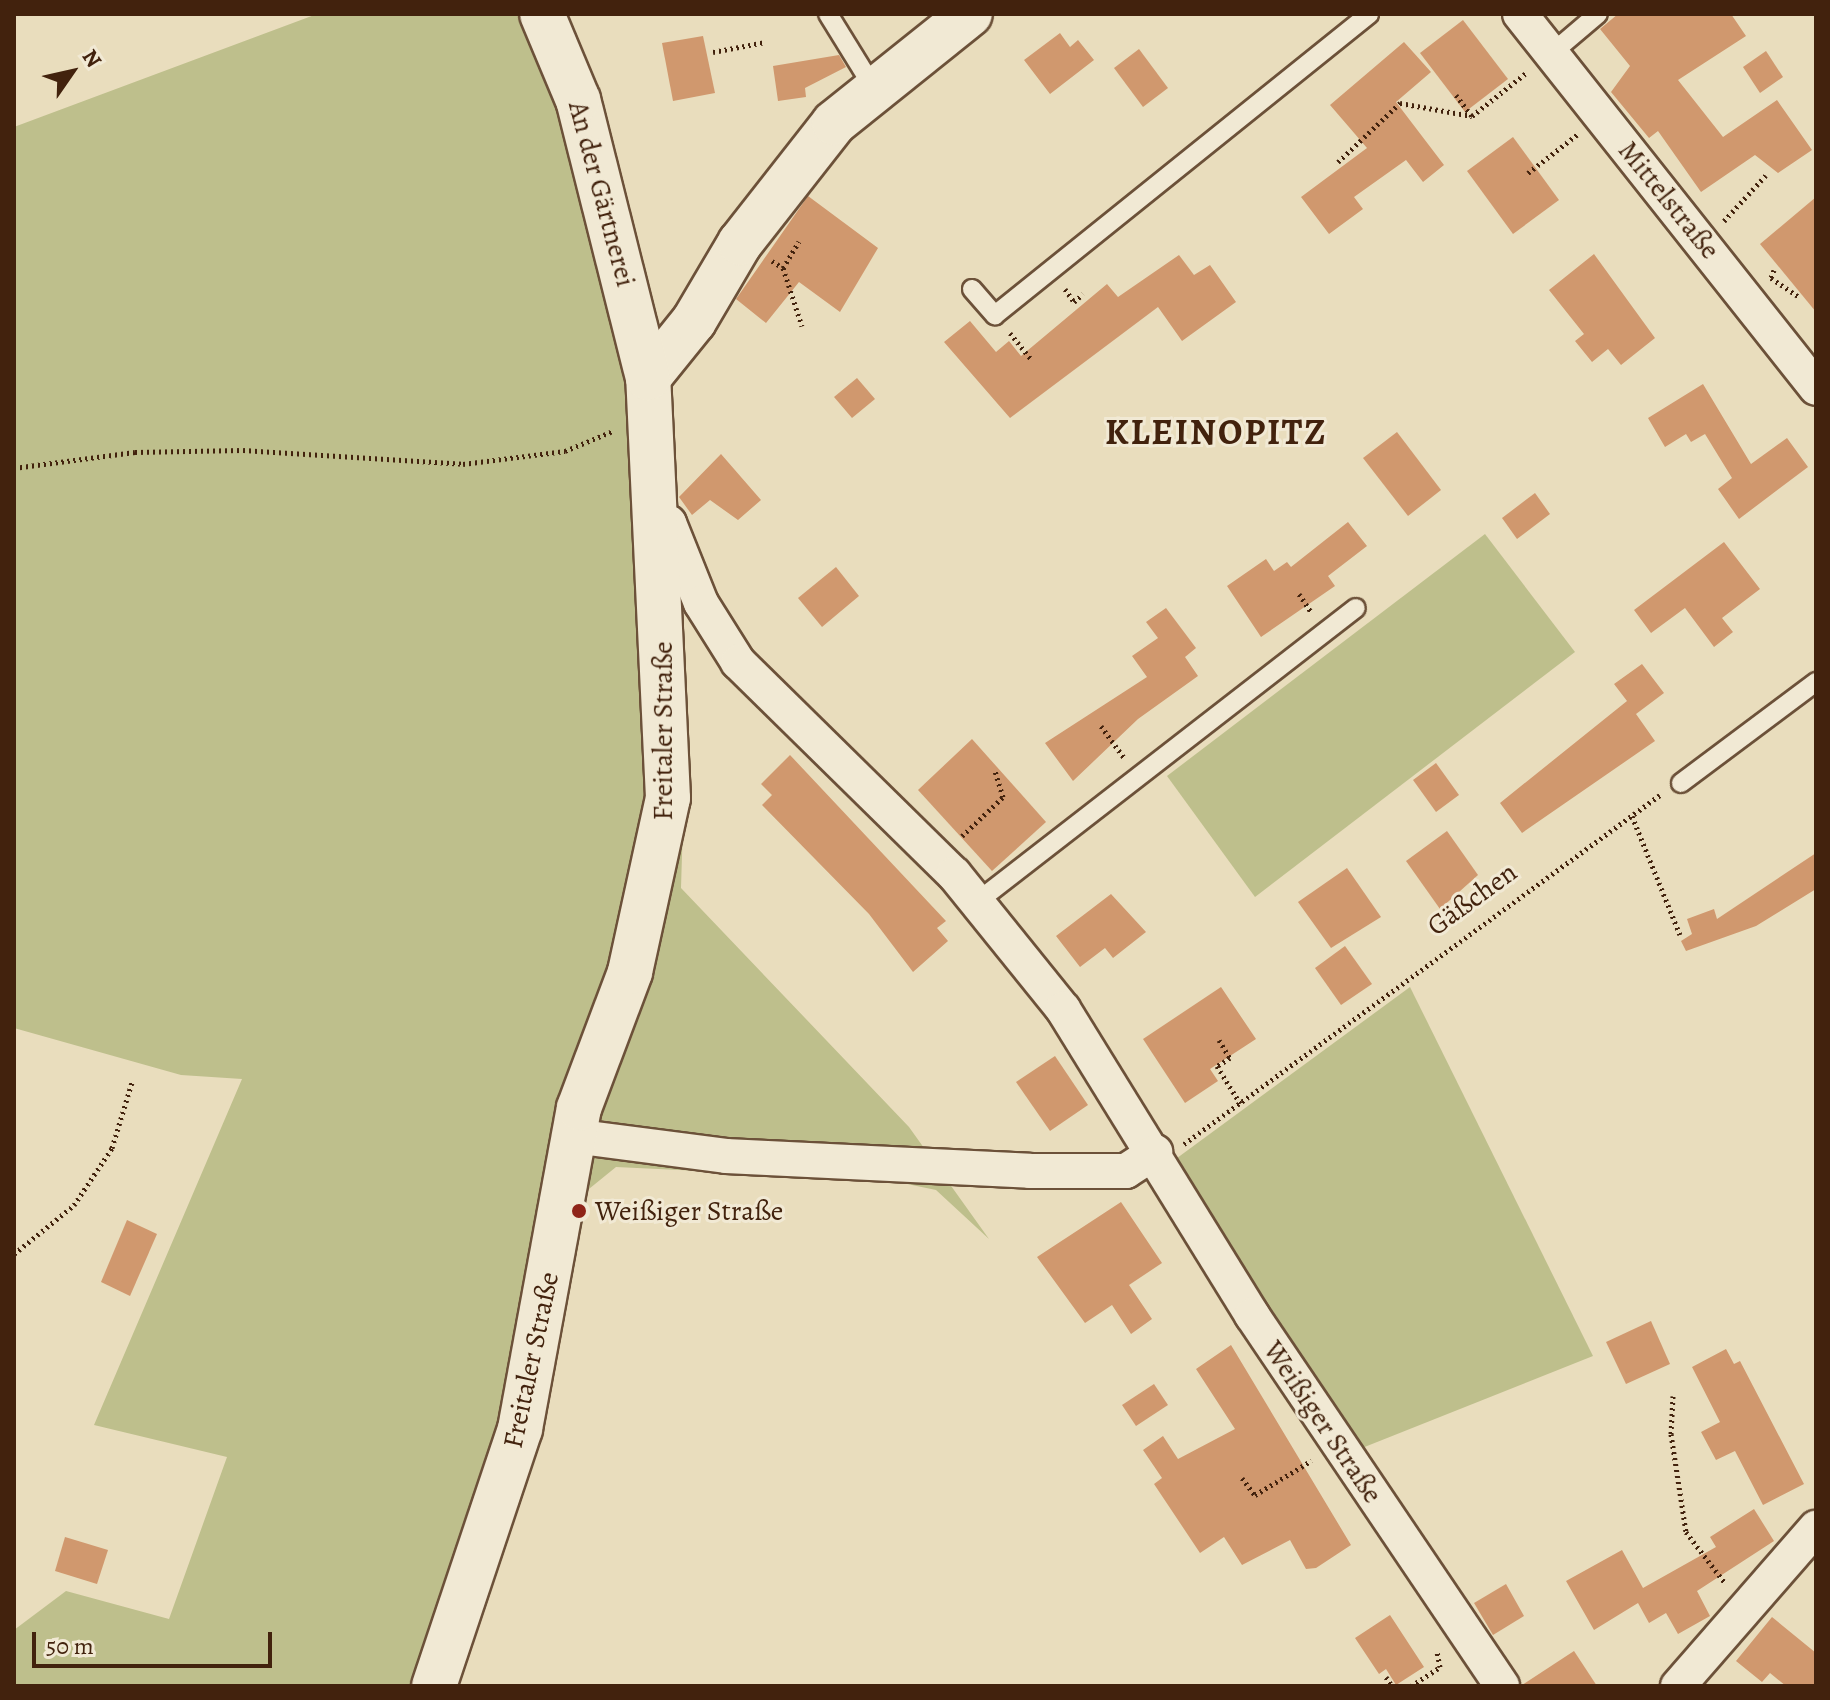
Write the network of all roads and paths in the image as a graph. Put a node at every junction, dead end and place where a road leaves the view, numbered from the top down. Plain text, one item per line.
1 (542, 14) edge
2 (828, 14) edge
3 (970, 14) edge
4 (1369, 14) edge
5 (1520, 14) edge
6 (1598, 14) edge
7 (765, 42) dead end
8 (713, 52) dead end
9 (1552, 53) junction
10 (873, 87) junction
11 (1456, 95) dead end
12 (1472, 116) junction
13 (1601, 116) junction
14 (1338, 162) dead end
15 (1528, 173) dead end
16 (1766, 175) dead end
17 (1730, 216) dead end
18 (783, 268) dead end
19 (1774, 270) dead end
20 (972, 289) dead end
21 (1799, 297) dead end
22 (995, 315) junction
23 (802, 326) dead end
24 (1032, 360) dead end
25 (648, 378) junction
26 (1816, 388) edge
27 (565, 451) dead end
28 (14, 468) edge
29 (656, 524) junction
30 (1356, 608) dead end
31 (1816, 682) edge
32 (1101, 726) dead end
33 (1129, 765) dead end
34 (995, 770) dead end
35 (1681, 783) joint
36 (1632, 816) junction
37 (962, 847) dead end
38 (978, 901) junction
39 (1680, 935) dead end
40 (1219, 1040) dead end
41 (132, 1082) dead end
42 (1240, 1103) junction
43 (573, 1136) junction
44 (1158, 1156) junction
45 (14, 1254) edge
46 (1673, 1396) dead end
47 (1337, 1444) junction
48 (1242, 1478) dead end
49 (1816, 1528) edge
50 (1745, 1609) junction
51 (1435, 1645) dead end
52 (1386, 1677) dead end
53 (434, 1686) edge
54 (1392, 1686) edge
55 (1411, 1686) edge
56 (1502, 1686) edge
57 (1678, 1686) edge

1 - 25 street, An der Gärtnerei
2 - 10 lane
3 - 10 street
4 - 22 lane
5 - 9 street, Mittelstraße
6 - 9 lane
7 - 8 path
9 - 12 path
9 - 13 street, Mittelstraße
10 - 25 street
11 - 12 path
12 - 14 path
13 - 15 path
13 - 26 street, Mittelstraße
16 - 17 path
18 - 23 path
19 - 21 path
20 - 22 lane
22 - 24 path
25 - 29 street, Freitaler Straße
27 - 28 path
29 - 38 street, Weißiger Straße
29 - 43 street, Freitaler Straße
30 - 38 lane
31 - 35 lane
32 - 33 path
34 - 37 path
35 - 36 path, Gäßchen
36 - 39 path
36 - 42 path, Gäßchen
38 - 44 street, Weißiger Straße
40 - 42 path
41 - 45 path
42 - 44 path, Gäßchen
43 - 44 street
43 - 53 street, Freitaler Straße
44 - 47 street, Weißiger Straße
46 - 50 path
47 - 48 path
47 - 56 street, Weißiger Straße
49 - 50 street
50 - 57 street
51 - 55 path
52 - 54 path

